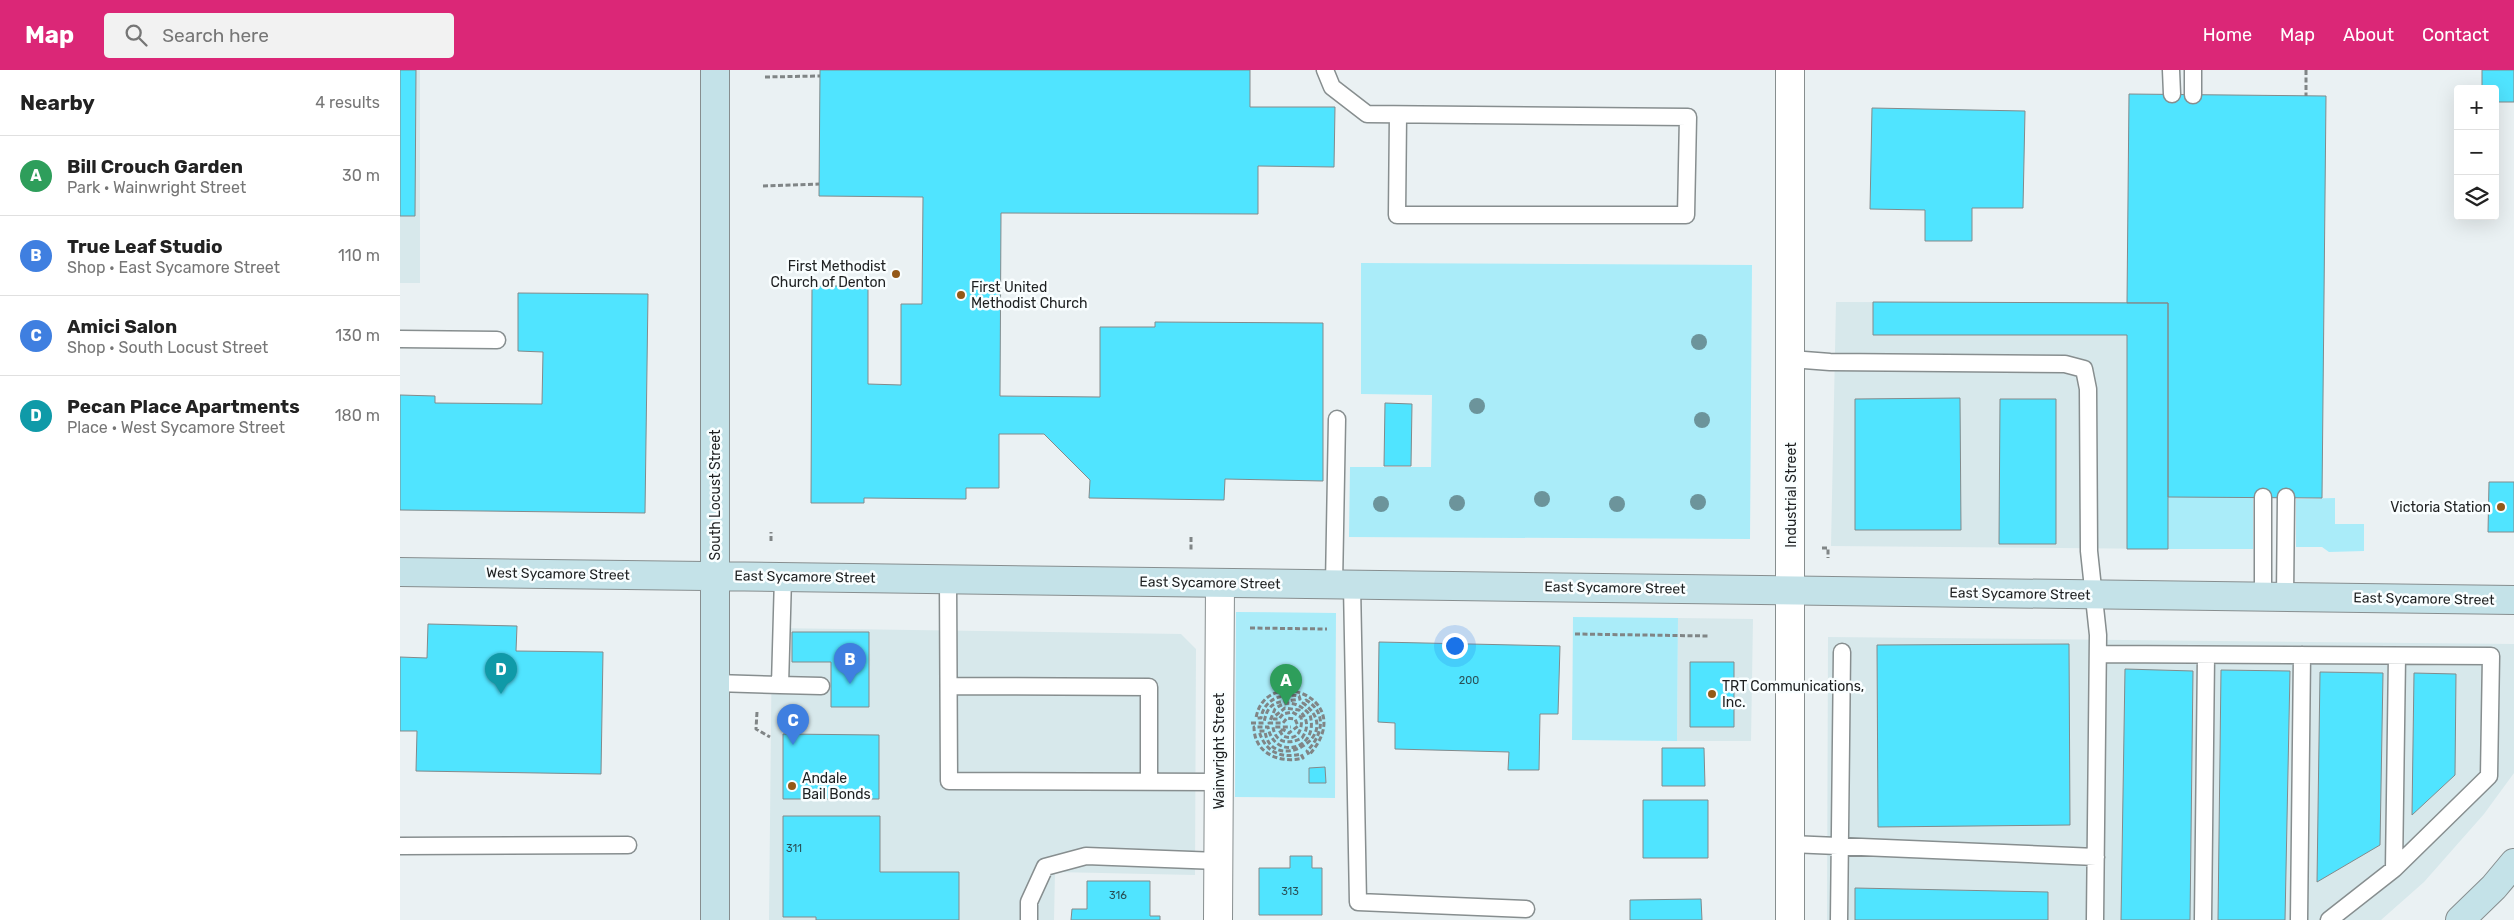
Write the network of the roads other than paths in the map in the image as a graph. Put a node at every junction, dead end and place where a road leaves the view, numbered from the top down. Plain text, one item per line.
1 (715, 70) edge
2 (1324, 70) edge
3 (1790, 70) edge
4 (2171, 70) edge
5 (2193, 70) edge
6 (2172, 94) dead end
7 (2193, 95) dead end
8 (1398, 115) junction
9 (400, 338) edge
10 (497, 340) dead end
11 (1791, 359) junction
12 (1336, 419) dead end
13 (2263, 497) dead end
14 (2286, 497) dead end
15 (400, 572) edge
16 (715, 576) junction
17 (784, 577) junction
18 (948, 579) junction
19 (1220, 583) junction
20 (1343, 584) junction
21 (1791, 590) junction
22 (2094, 594) junction
23 (2274, 597) junction
24 (2514, 600) edge
25 (1842, 652) dead end
26 (2098, 654) junction
27 (2206, 655) junction
28 (2302, 655) junction
29 (2397, 656) junction
30 (715, 683) junction
31 (780, 684) junction
32 (821, 686) dead end
33 (950, 686) junction
34 (1149, 782) junction
35 (1219, 782) junction
36 (1790, 844) junction
37 (628, 845) dead end
38 (1841, 845) junction
39 (400, 846) edge
40 (2096, 857) junction
41 (1218, 861) junction
42 (2514, 863) edge
43 (2394, 869) junction
44 (1526, 908) dead end
45 (715, 920) edge
46 (1029, 920) edge
47 (1218, 920) edge
48 (1790, 920) edge
49 (1839, 920) edge
50 (2095, 920) edge
51 (2203, 920) edge
52 (2299, 920) edge
53 (2329, 920) edge
54 (2460, 920) edge

1 - 16 street, South Locust Street
2 - 8 lane
3 - 11 street, Industrial Street
4 - 6 lane
5 - 7 lane
8 - 8 lane
9 - 10 lane
11 - 21 street, Industrial Street
11 - 22 lane
12 - 20 lane
13 - 23 lane
14 - 23 lane
15 - 16 street, West Sycamore Street
16 - 17 street, East Sycamore Street
16 - 30 street, South Locust Street
17 - 18 street, East Sycamore Street
17 - 31 lane
18 - 19 street, East Sycamore Street
18 - 33 lane
19 - 20 street, East Sycamore Street
19 - 35 street, Wainwright Street
20 - 21 street, East Sycamore Street
20 - 44 lane
21 - 22 street, East Sycamore Street
21 - 36 street, Industrial Street
22 - 23 street, East Sycamore Street
22 - 26 lane
23 - 24 street, East Sycamore Street
25 - 38 lane
26 - 27 lane
26 - 40 lane
27 - 28 lane
27 - 51 lane
28 - 29 lane
28 - 52 lane
29 - 43 lane
29 - 43 lane
30 - 31 lane
30 - 45 street, South Locust Street
31 - 32 lane
33 - 34 lane
33 - 34 lane
34 - 35 lane
35 - 41 street, Wainwright Street
36 - 38 lane
36 - 48 street, Industrial Street
37 - 39 lane
38 - 40 lane
38 - 49 lane
40 - 50 lane
41 - 46 lane
41 - 47 street, Wainwright Street
42 - 54 street
43 - 53 lane

